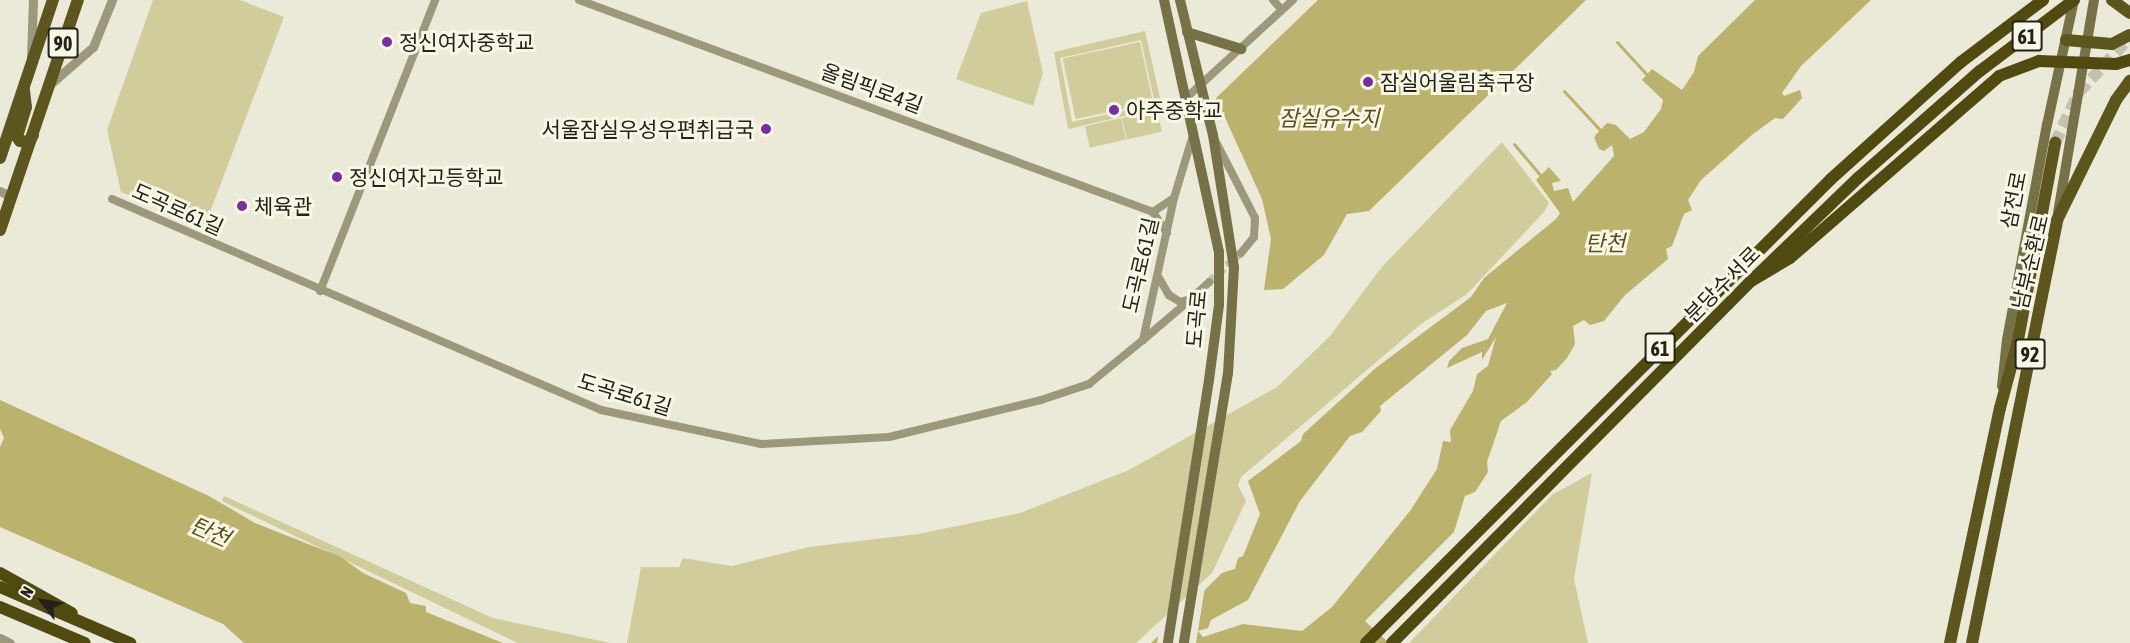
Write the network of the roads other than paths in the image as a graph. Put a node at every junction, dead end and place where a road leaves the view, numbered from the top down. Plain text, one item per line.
1 (33, 0) edge
2 (52, 0) edge
3 (78, 0) edge
4 (112, 0) edge
5 (435, 0) edge
6 (579, 0) edge
7 (1164, 0) edge
8 (1180, 0) edge
9 (1273, 0) edge
10 (1293, 0) edge
11 (2043, 0) edge
12 (2074, 0) edge
13 (2094, 0) edge
14 (2112, 0) edge
15 (1282, 10) junction
16 (2130, 13) edge
17 (1187, 32) junction
18 (2130, 34) edge
19 (2066, 40) junction
20 (2086, 43) junction
21 (1241, 49) junction
22 (2130, 54) edge
23 (2062, 56) junction
24 (2084, 58) junction
25 (2130, 60) edge
26 (31, 66) junction
27 (2130, 81) edge
28 (48, 86) junction
29 (24, 87) junction
30 (1199, 87) junction
31 (1186, 98) junction
32 (35, 130) junction
33 (1194, 131) junction
34 (1213, 135) junction
35 (2055, 143) tunnel mouth
36 (0, 158) edge
37 (0, 191) edge
38 (12, 197) junction
39 (1174, 198) junction
40 (112, 199) dead end
41 (1152, 212) junction
42 (2057, 220) junction
43 (2, 225) edge
44 (1167, 233) junction
45 (1241, 253) tunnel mouth
46 (1159, 278) junction
47 (1751, 281) junction
48 (1209, 282) tunnel mouth
49 (320, 291) junction
50 (1191, 299) junction
51 (1143, 340) junction
52 (2000, 408) junction
53 (0, 573) edge
54 (0, 587) edge
55 (0, 607) edge
56 (92, 627) junction
57 (0, 638) edge
58 (10, 643) edge
59 (85, 643) edge
60 (130, 643) edge
61 (1168, 643) edge
62 (1184, 643) edge
63 (1366, 643) edge
64 (1392, 643) edge
65 (1950, 643) edge
66 (1972, 643) edge

1 - 26 street
2 - 26 main road, 90
3 - 28 main road, 90
4 - 28 street
5 - 49 street
6 - 41 street, 올림픽로4길
7 - 31 main road, 도곡로
8 - 17 main road, 도곡로
9 - 15 street
10 - 15 street
11 - 63 highway, 분당수서로 / 61
12 - 19 main road, 삼전로
12 - 47 highway, 분당수서로 / 61, bridge
13 - 20 main road
14 - 16 main road
15 - 21 street
17 - 21 main road
17 - 30 main road, 도곡로
18 - 20 main road
19 - 20 main road
19 - 23 main road, 삼전로
20 - 24 main road
21 - 30 street
22 - 24 main road
23 - 24 main road
23 - 52 main road, 삼전로
24 - 42 main road
25 - 47 highway, bridge
26 - 29 main road, 90
27 - 42 main road, 남부순환로 / 92
28 - 32 main road, 90
29 - 32 main road
29 - 36 main road, 90
30 - 31 street
30 - 34 main road, 도곡로
31 - 33 main road, 도곡로
32 - 38 main road, 90
33 - 39 street, 도곡로61길
33 - 61 main road, 도곡로
34 - 45 street
34 - 62 main road, 도곡로
35 - 52 main road, 남부순환로 / 92
37 - 38 street
38 - 43 main road, 90
39 - 41 street
39 - 44 street, 도곡로61길
40 - 49 street, 도곡로61길
41 - 44 street
42 - 66 main road, 남부순환로 / 92
44 - 46 street, 도곡로61길
46 - 50 street
46 - 51 street, 도곡로61길
47 - 64 highway, 분당수서로 / 61
48 - 50 street, 도곡로61길
49 - 51 street, 도곡로61길
50 - 51 street, 도곡로61길
52 - 65 main road, 남부순환로 / 92
53 - 56 highway
54 - 56 highway
55 - 59 highway
56 - 60 highway
57 - 58 street

